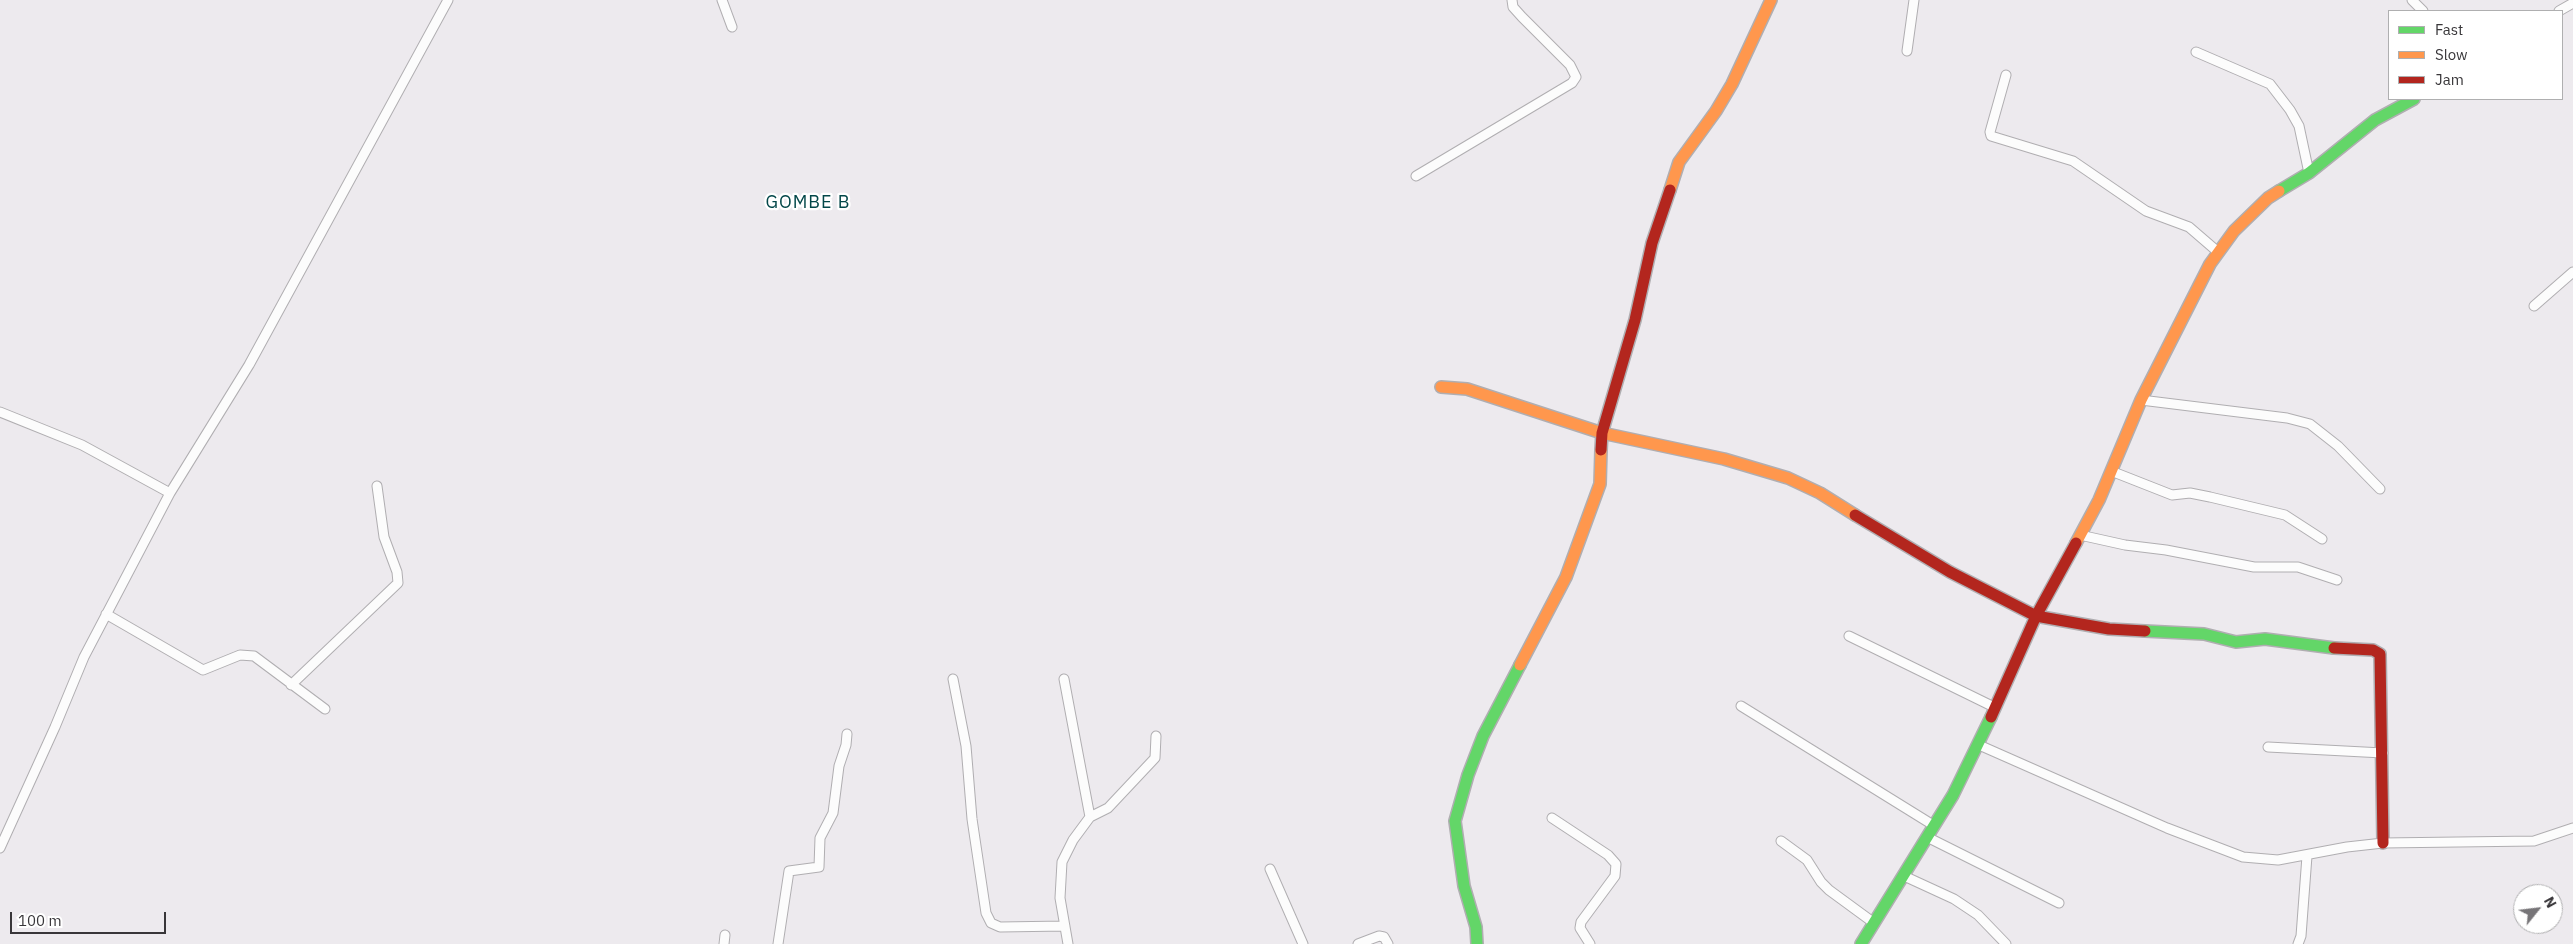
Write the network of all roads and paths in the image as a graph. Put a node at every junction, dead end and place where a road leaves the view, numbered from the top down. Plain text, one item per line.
1 (722, 0) edge
2 (1512, 0) edge
3 (1771, 0) edge
4 (1914, 0) edge
5 (2412, 0) edge
6 (445, 1) edge
7 (2573, 3) edge
8 (2422, 10) edge
9 (2561, 10) edge
10 (732, 27) dead end
11 (1907, 51) dead end
12 (2196, 52) dead end
13 (2006, 75) dead end
14 (2412, 100) edge
15 (2309, 173) junction
16 (1416, 176) dead end
17 (2218, 252) junction
18 (2573, 272) edge
19 (2534, 306) dead end
20 (1440, 387) dead end
21 (2141, 400) junction
22 (0, 412) edge
23 (1602, 433) junction
24 (2111, 471) junction
25 (377, 486) dead end
26 (2380, 489) dead end
27 (170, 493) junction
28 (2080, 535) junction
29 (2322, 539) dead end
30 (2337, 580) dead end
31 (106, 614) junction
32 (2036, 616) junction
33 (1849, 636) dead end
34 (953, 679) dead end
35 (1064, 679) dead end
36 (291, 686) junction
37 (1741, 706) dead end
38 (1994, 707) junction
39 (325, 709) dead end
40 (847, 734) dead end
41 (1156, 736) dead end
42 (1979, 745) junction
43 (2268, 747) dead end
44 (2382, 753) junction
45 (1090, 817) junction
46 (1552, 818) dead end
47 (1933, 825) junction
48 (2573, 828) edge
49 (1926, 837) junction
50 (1781, 841) dead end
51 (2383, 843) junction
52 (0, 848) edge
53 (2307, 856) junction
54 (1270, 869) dead end
55 (1904, 876) junction
56 (2059, 903) dead end
57 (1874, 923) junction
58 (1065, 926) junction
59 (778, 944) edge
60 (1068, 944) edge
61 (1303, 944) edge
62 (1358, 944) edge
63 (1388, 944) edge
64 (1477, 944) edge
65 (1590, 944) edge
66 (1861, 944) edge
67 (2006, 944) edge
68 (2298, 944) edge

1 - 10 street
2 - 16 street
3 - 23 street
4 - 11 street
5 - 8 street
6 - 27 street
7 - 9 street
12 - 15 street
13 - 17 street
14 - 15 street
15 - 17 street
17 - 21 street
18 - 19 street
20 - 23 street
21 - 24 street
21 - 26 street
22 - 27 street
23 - 32 street
23 - 64 street
24 - 28 street
24 - 29 street
25 - 36 street
27 - 31 street
28 - 30 street
28 - 32 street
31 - 36 street
31 - 52 street
32 - 38 street
32 - 44 street
33 - 38 street
34 - 58 street
35 - 45 street
36 - 39 street
37 - 47 street
38 - 42 street
40 - 59 street
41 - 45 street
42 - 47 street
42 - 53 street
43 - 44 street
44 - 51 street
45 - 58 street
46 - 65 street
47 - 49 street
48 - 51 street
49 - 55 street
49 - 56 street
50 - 57 street
51 - 53 street
53 - 68 street
54 - 61 street
55 - 57 street
55 - 67 street
57 - 66 street
58 - 60 street
62 - 63 street

